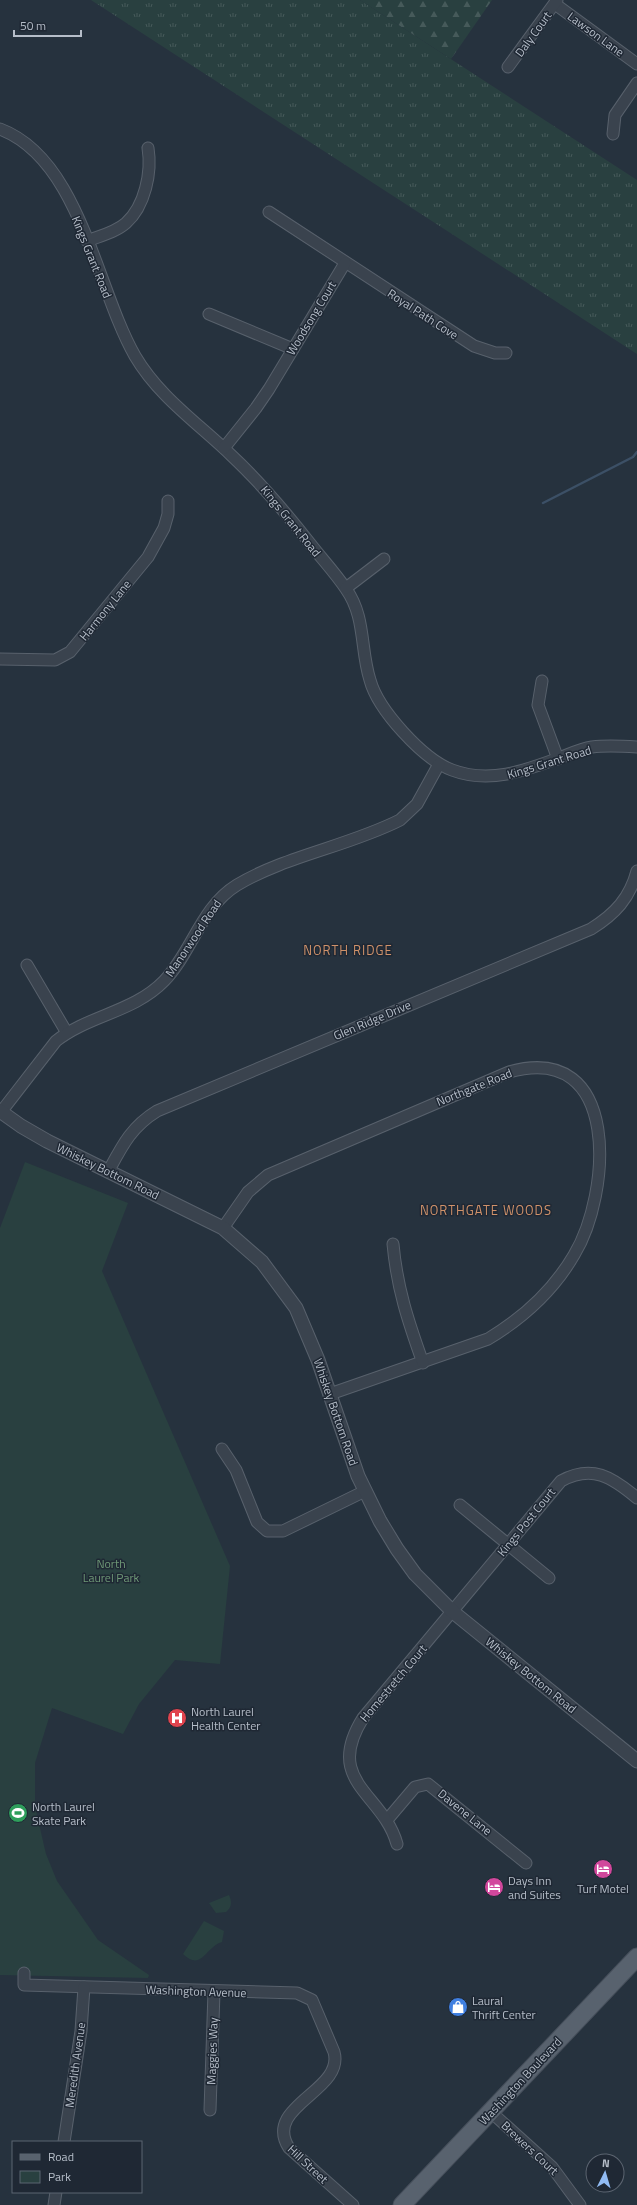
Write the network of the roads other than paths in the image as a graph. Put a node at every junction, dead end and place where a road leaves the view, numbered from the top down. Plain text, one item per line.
1 (556, 2) edge
2 (637, 64) edge
3 (508, 67) dead end
4 (637, 83) edge
5 (0, 129) edge
6 (612, 134) dead end
7 (148, 148) dead end
8 (269, 212) dead end
9 (87, 241) junction
10 (345, 263) junction
11 (209, 314) dead end
12 (293, 349) junction
13 (506, 353) dead end
14 (224, 448) junction
15 (168, 502) dead end
16 (384, 559) dead end
17 (346, 588) junction
18 (0, 659) edge
19 (542, 681) dead end
20 (637, 748) edge
21 (558, 759) junction
22 (439, 764) junction
23 (637, 871) edge
24 (27, 965) dead end
25 (66, 1033) junction
26 (1, 1112) edge
27 (108, 1172) junction
28 (222, 1228) junction
29 (393, 1244) dead end
30 (423, 1363) junction
31 (330, 1394) junction
32 (222, 1449) dead end
33 (365, 1491) junction
34 (637, 1498) edge
35 (460, 1505) dead end
36 (508, 1544) junction
37 (549, 1578) dead end
38 (453, 1612) junction
39 (637, 1761) edge
40 (387, 1820) junction
41 (397, 1844) dead end
42 (526, 1863) dead end
43 (637, 1957) edge
44 (24, 1973) dead end
45 (84, 1987) junction
46 (214, 1992) junction
47 (336, 2060) joint
48 (210, 2110) dead end
49 (491, 2112) junction
50 (64, 2141) edge
51 (56, 2193) edge
52 (54, 2205) edge
53 (353, 2205) edge
54 (402, 2205) edge
55 (580, 2205) edge

1 - 2 street, Lawson Lane
1 - 3 street, Daly Court
4 - 6 street
5 - 9 street, Kings Grant Road
7 - 9 street
8 - 10 street
9 - 14 street, Kings Grant Road
10 - 12 street, Woodsong Court
10 - 13 street, Royal Path Cove
11 - 12 street
12 - 14 street, Woodsong Court
14 - 17 street, Kings Grant Road
15 - 18 street, Harmony Lane
16 - 17 street
17 - 22 street, Kings Grant Road
19 - 21 street
20 - 21 street, Kings Grant Road
21 - 22 street, Kings Grant Road
22 - 25 street, Manorwood Road
23 - 27 street, Glen Ridge Drive
24 - 25 street
25 - 26 street, Manorwood Road
26 - 27 street, Whiskey Bottom Road
27 - 28 street, Whiskey Bottom Road
28 - 30 street, Northgate Road
28 - 31 street, Whiskey Bottom Road
29 - 30 street
30 - 31 street, Northgate Road
31 - 33 street, Whiskey Bottom Road
32 - 33 street
33 - 38 street, Whiskey Bottom Road
34 - 36 street, Kings Post Court
35 - 36 street
36 - 37 street
36 - 38 street, Kings Post Court
38 - 39 street, Whiskey Bottom Road
38 - 40 street, Homestretch Court
40 - 41 street, Homestretch Court
40 - 42 street, Davene Lane
43 - 49 main road, Washington Boulevard
44 - 45 street, Washington Avenue
45 - 46 street, Washington Avenue
45 - 50 street, Meredith Avenue
46 - 47 street, Washington Avenue
46 - 48 street, Maggies Way
47 - 53 street, Hill Street
49 - 54 main road, Washington Boulevard
49 - 55 street, Brewers Court
51 - 52 street

